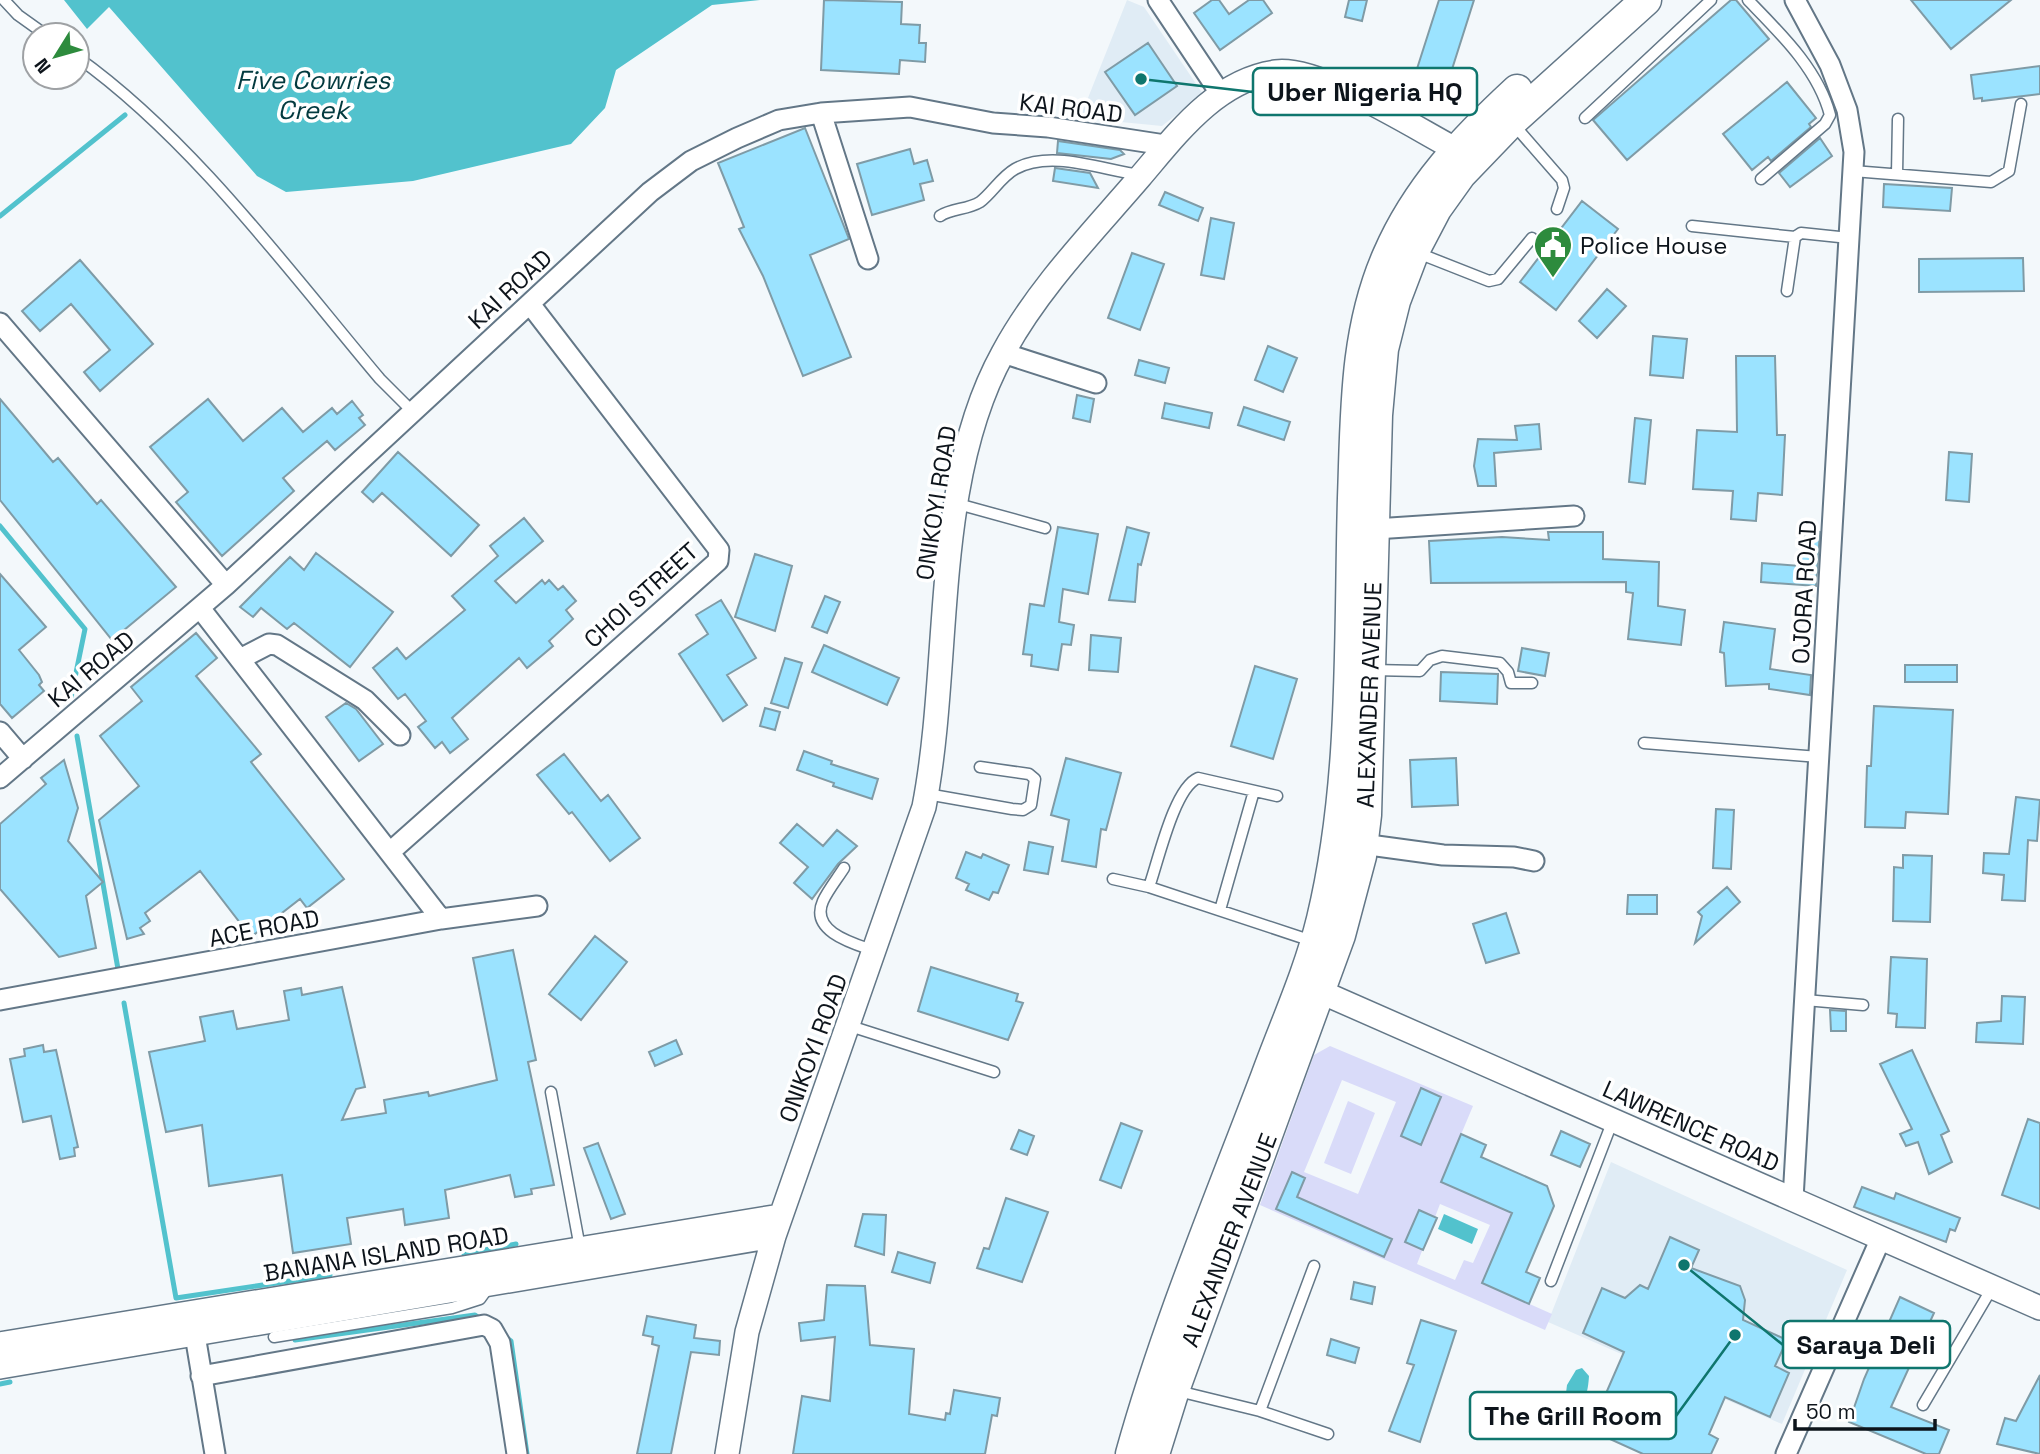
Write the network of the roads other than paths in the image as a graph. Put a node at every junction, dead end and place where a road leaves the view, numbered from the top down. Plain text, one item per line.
1 (4, 0) edge
2 (1158, 0) edge
3 (1616, 0) edge
4 (1646, 0) edge
5 (1711, 0) edge
6 (1748, 0) edge
7 (1795, 0) edge
8 (26, 21) edge
9 (91, 67) edge
10 (1220, 93) junction
11 (2021, 104) dead end
12 (821, 113) junction
13 (1585, 118) dead end
14 (1898, 119) dead end
15 (1511, 122) junction
16 (1165, 145) junction
17 (1455, 149) junction
18 (1853, 171) junction
19 (1897, 174) junction
20 (1142, 175) junction
21 (1761, 179) dead end
22 (1557, 209) dead end
23 (940, 216) dead end
24 (1692, 226) dead end
25 (1795, 237) junction
26 (1532, 238) dead end
27 (1849, 238) junction
28 (1414, 251) junction
29 (868, 259) dead end
30 (1787, 291) dead end
31 (530, 304) junction
32 (0, 323) edge
33 (1003, 353) junction
34 (1096, 383) dead end
35 (414, 414) junction
36 (958, 504) junction
37 (1574, 516) dead end
38 (1045, 528) dead end
39 (1375, 529) junction
40 (226, 586) junction
41 (200, 608) junction
42 (240, 659) junction
43 (1368, 670) junction
44 (1532, 683) dead end
45 (0, 732) edge
46 (400, 735) dead end
47 (1644, 743) dead end
48 (1819, 757) junction
49 (23, 759) junction
50 (979, 767) dead end
51 (0, 778) edge
52 (1254, 791) junction
53 (927, 794) junction
54 (1277, 796) dead end
55 (1362, 844) junction
56 (390, 852) junction
57 (1534, 861) dead end
58 (844, 868) dead end
59 (1113, 878) dead end
60 (1149, 887) junction
61 (537, 906) dead end
62 (1220, 910) junction
63 (442, 919) junction
64 (1315, 943) junction
65 (876, 951) junction
66 (1321, 992) junction
67 (0, 1000) edge
68 (1805, 1000) junction
69 (1863, 1005) dead end
70 (850, 1026) junction
71 (995, 1072) dead end
72 (551, 1093) dead end
73 (1613, 1121) junction
74 (1793, 1199) junction
75 (777, 1226) junction
76 (1881, 1238) junction
77 (580, 1248) junction
78 (1314, 1266) dead end
79 (1551, 1281) dead end
80 (490, 1284) junction
81 (1994, 1286) junction
82 (2040, 1308) edge
83 (195, 1335) junction
84 (274, 1337) dead end
85 (0, 1344) edge
86 (0, 1367) edge
87 (201, 1376) junction
88 (1174, 1390) junction
89 (1923, 1405) dead end
90 (1260, 1411) junction
91 (1328, 1434) dead end
92 (215, 1454) edge
93 (517, 1454) edge
94 (727, 1454) edge
95 (1131, 1454) edge
96 (1154, 1454) edge
97 (1786, 1454) edge

1 - 8 lane
2 - 10 street
3 - 17 main road, ALEXANDER AVENUE
4 - 15 main road, ALEXANDER AVENUE
5 - 13 lane
6 - 21 lane
7 - 18 street, OJORA ROAD
9 - 35 lane
10 - 16 street, ONIKOYI ROAD
10 - 17 street, ONIKOYI ROAD
11 - 19 lane
12 - 16 street, KAI ROAD
12 - 29 street
12 - 31 street, KAI ROAD
14 - 19 lane
15 - 22 lane
15 - 28 main road, ALEXANDER AVENUE
16 - 20 street, ONIKOYI ROAD
17 - 64 main road, ALEXANDER AVENUE
18 - 19 lane
18 - 27 street, OJORA ROAD
20 - 23 lane
20 - 33 street, ONIKOYI ROAD
24 - 25 lane
25 - 27 lane
25 - 30 lane
26 - 28 lane
27 - 48 street, OJORA ROAD
28 - 39 main road, ALEXANDER AVENUE
31 - 35 street, KAI ROAD
31 - 56 street, CHOI STREET
32 - 40 street
33 - 34 street
33 - 36 street, ONIKOYI ROAD
35 - 40 street, KAI ROAD
36 - 38 lane
36 - 53 street, ONIKOYI ROAD
37 - 39 street
39 - 43 main road, ALEXANDER AVENUE
40 - 41 street, KAI ROAD
41 - 42 street
41 - 49 street, KAI ROAD
42 - 46 street
42 - 56 street
43 - 44 lane
43 - 55 main road, ALEXANDER AVENUE
45 - 49 street
47 - 48 lane
48 - 68 street, OJORA ROAD
49 - 51 street, KAI ROAD
50 - 53 lane
52 - 54 lane
52 - 60 lane
52 - 62 lane
53 - 65 street, ONIKOYI ROAD
55 - 57 street
55 - 66 main road, ALEXANDER AVENUE
56 - 63 street
58 - 65 lane
59 - 60 lane
60 - 62 lane
61 - 63 street, ACE ROAD
62 - 64 lane
63 - 67 street, ACE ROAD
64 - 95 main road, ALEXANDER AVENUE
65 - 70 street, ONIKOYI ROAD
66 - 73 street, LAWRENCE ROAD
66 - 88 main road, ALEXANDER AVENUE
68 - 69 lane
68 - 74 street, OJORA ROAD
70 - 71 lane
70 - 75 street, ONIKOYI ROAD
72 - 77 lane
73 - 74 street, LAWRENCE ROAD
73 - 79 lane
74 - 76 street, LAWRENCE ROAD
75 - 77 street, BANANA ISLAND ROAD
75 - 80 street, BANANA ISLAND ROAD
75 - 94 street, ONIKOYI ROAD
76 - 81 street, LAWRENCE ROAD
76 - 97 street
77 - 85 street, BANANA ISLAND ROAD
78 - 90 lane
80 - 83 street, BANANA ISLAND ROAD
80 - 84 lane
81 - 82 street, LAWRENCE ROAD
81 - 89 lane
83 - 86 street, BANANA ISLAND ROAD
83 - 87 street
87 - 92 street
87 - 93 street
88 - 90 lane
88 - 96 main road, ALEXANDER AVENUE
90 - 91 lane

